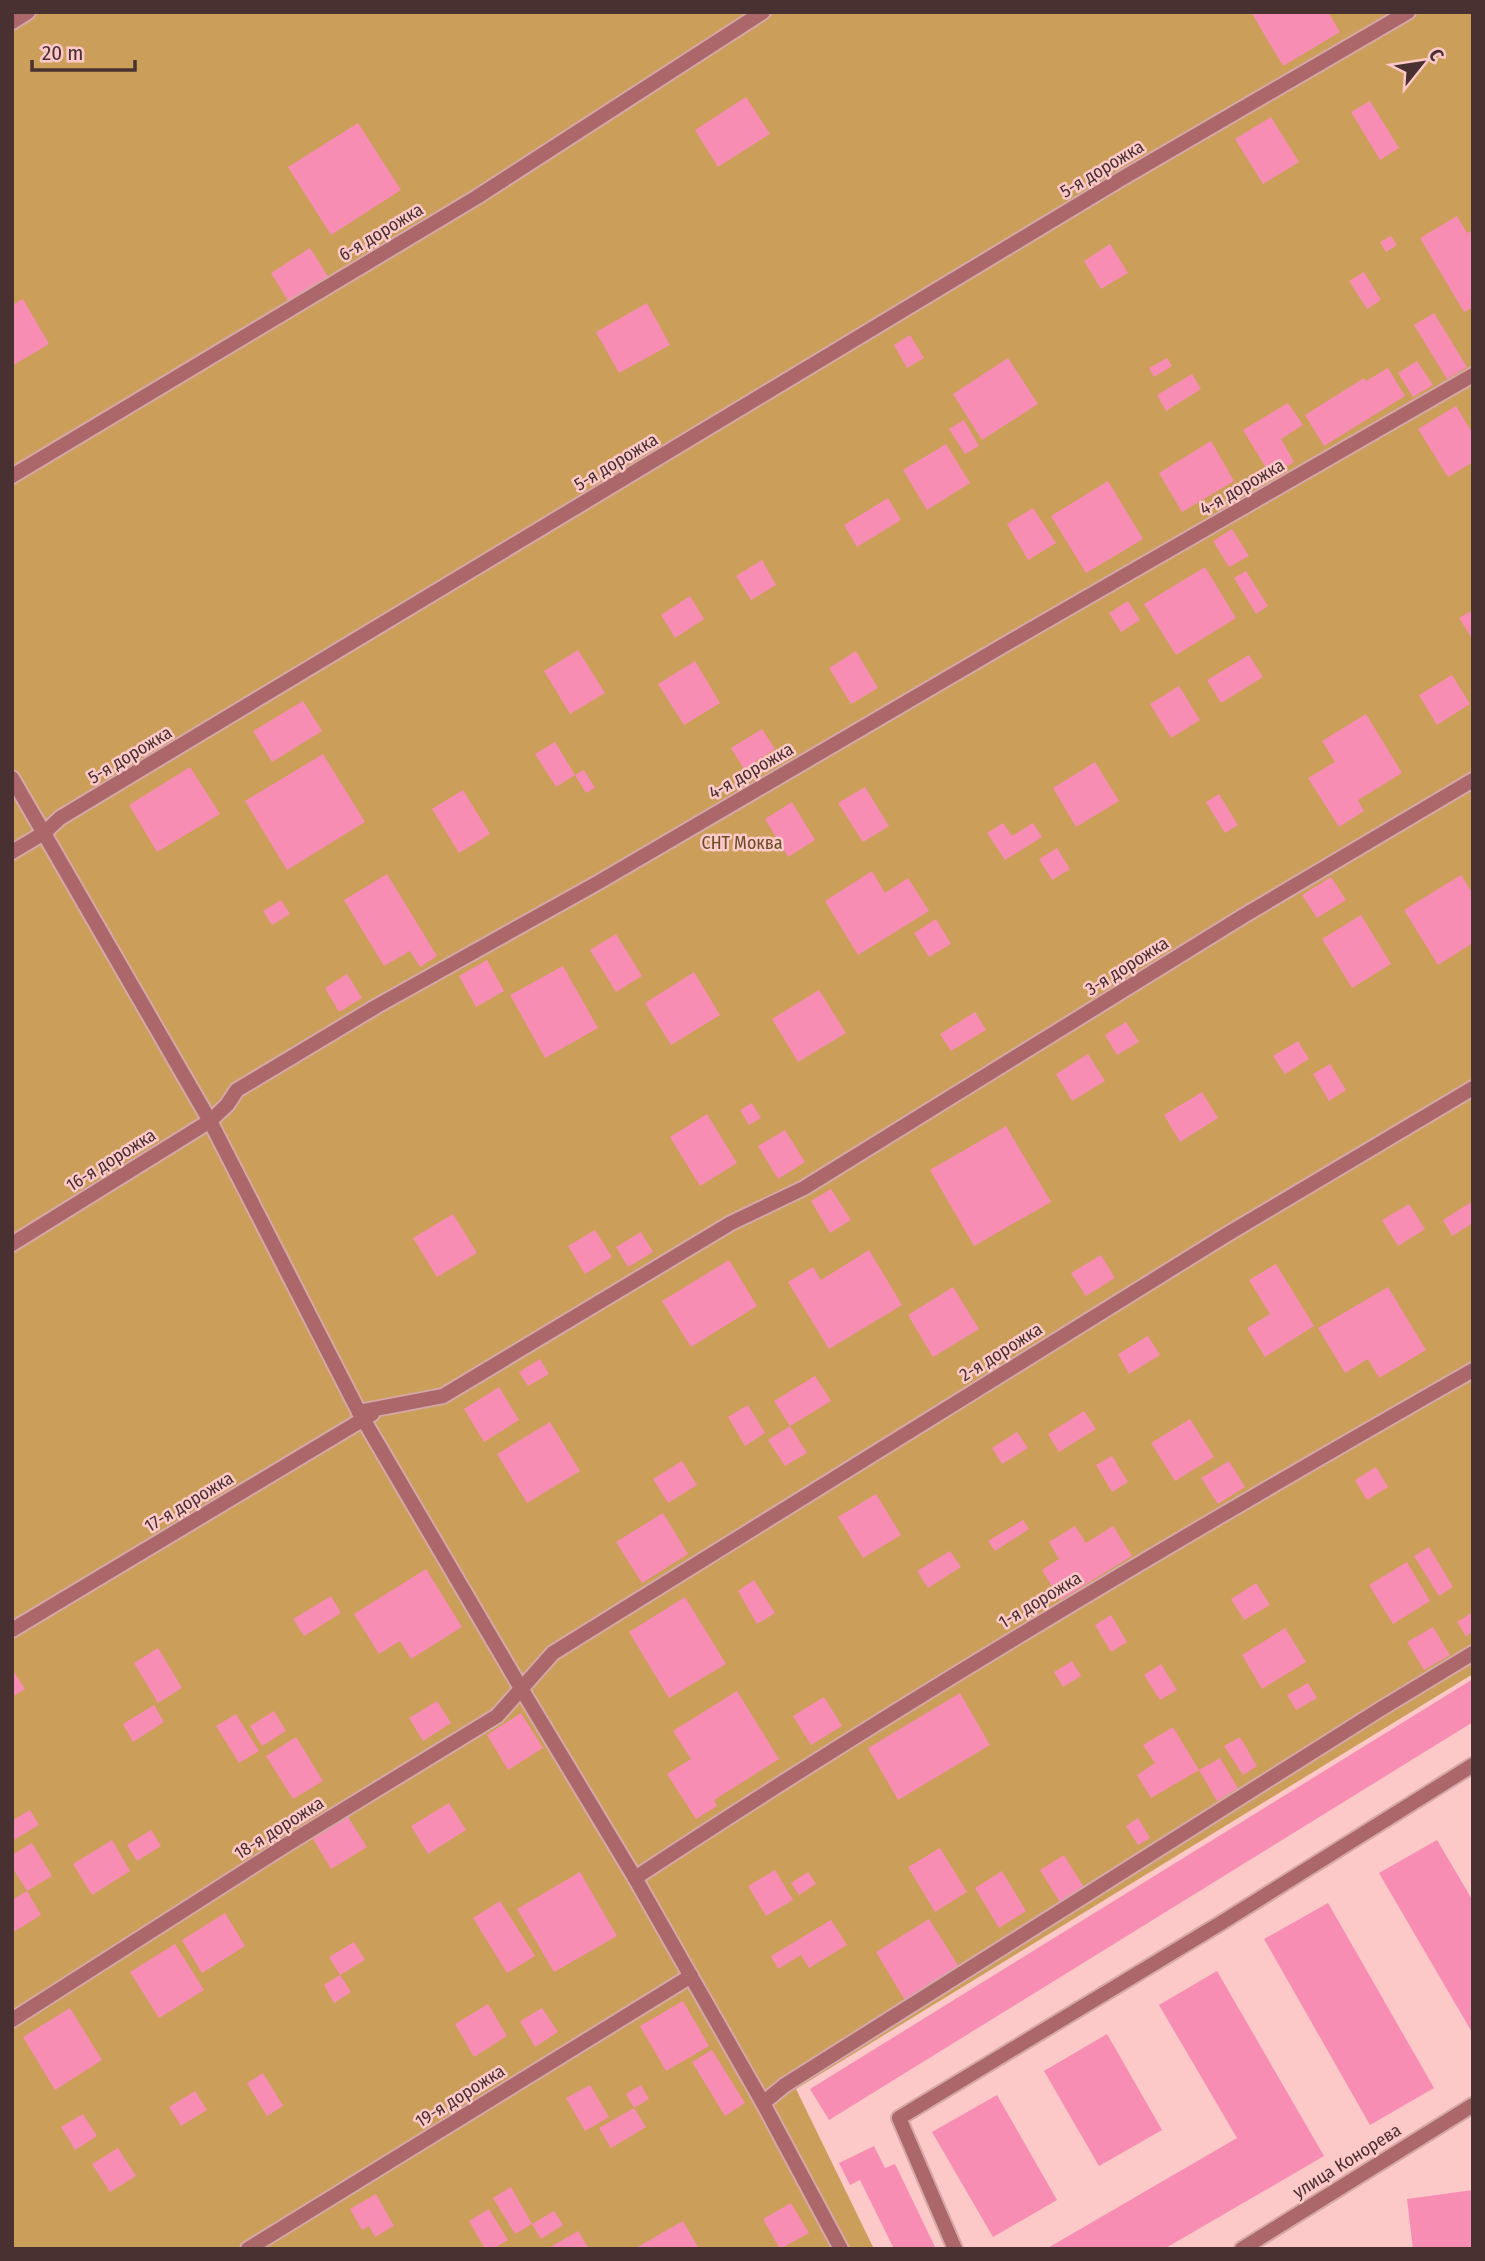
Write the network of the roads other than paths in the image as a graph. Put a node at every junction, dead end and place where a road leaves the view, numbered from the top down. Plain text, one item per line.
1 (28, 12) edge
2 (764, 12) edge
3 (1408, 12) edge
4 (12, 22) edge
5 (1473, 375) edge
6 (12, 476) edge
7 (12, 778) edge
8 (1473, 780) edge
9 (44, 833) junction
10 (12, 852) edge
11 (1473, 1087) edge
12 (227, 1105) joint
13 (210, 1121) junction
14 (12, 1244) edge
15 (1473, 1370) edge
16 (385, 1406) joint
17 (362, 1416) junction
18 (12, 1630) edge
19 (553, 1653) joint
20 (1473, 1653) edge
21 (522, 1690) junction
22 (1473, 1765) edge
23 (635, 1878) junction
24 (691, 1976) junction
25 (12, 2020) edge
26 (763, 2103) junction
27 (1473, 2105) edge
28 (248, 2249) edge
29 (841, 2249) edge
30 (955, 2249) edge
31 (1242, 2249) edge

1 - 4 street
2 - 6 street, 6-я дорожка
3 - 9 street, 5-я дорожка
5 - 12 street, 4-я дорожка
7 - 9 street
8 - 16 street, 3-я дорожка
9 - 10 street, 5-я дорожка
9 - 13 street
11 - 19 street, 2-я дорожка
12 - 13 street, 16-я дорожка
13 - 14 street, 16-я дорожка
13 - 17 street
15 - 23 street, 1-я дорожка
16 - 17 street, 17-я дорожка
17 - 18 street, 17-я дорожка
17 - 21 street
19 - 21 street, 18-я дорожка
20 - 26 street
21 - 23 street
21 - 25 street, 18-я дорожка
22 - 30 street
23 - 24 street
24 - 26 street
24 - 28 street, 19-я дорожка
26 - 29 street
27 - 31 street, улица Конорева

